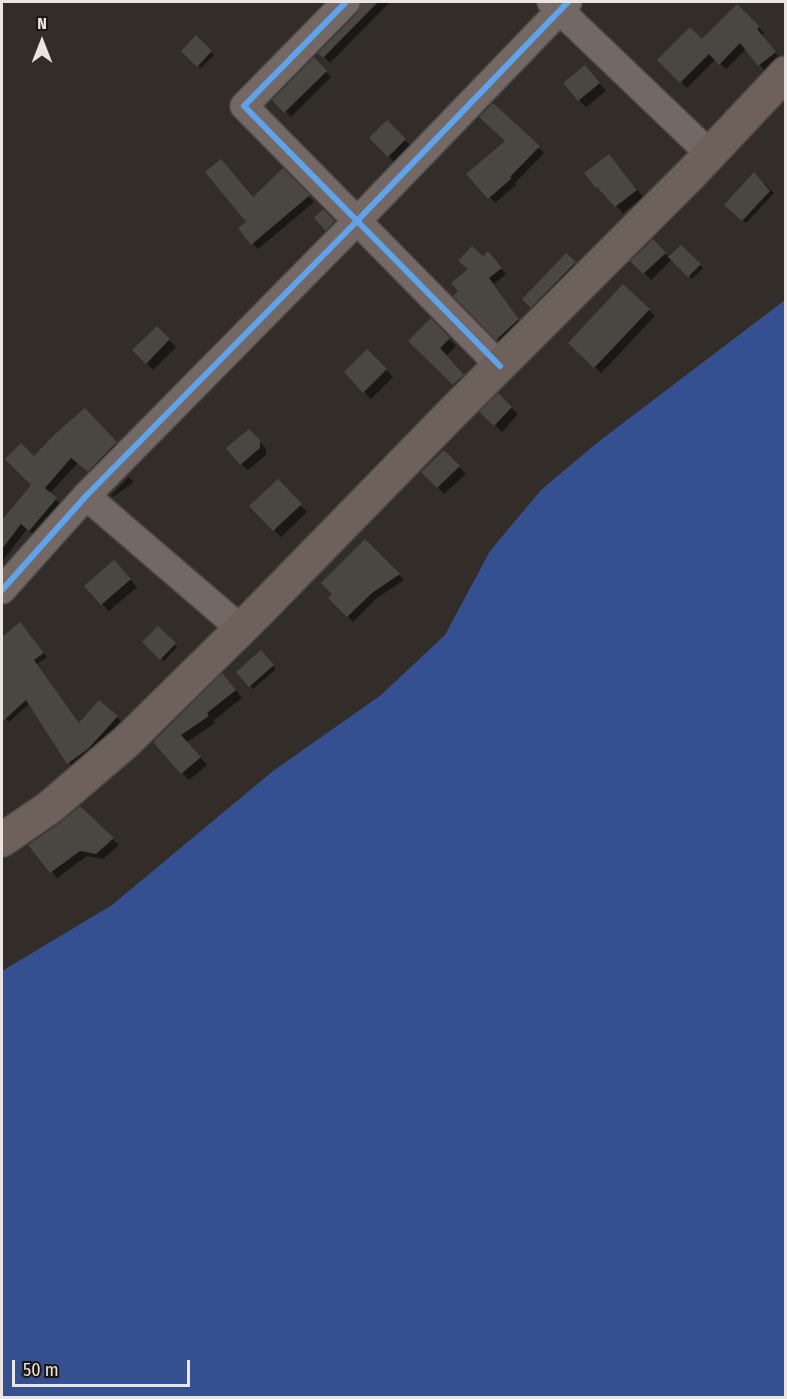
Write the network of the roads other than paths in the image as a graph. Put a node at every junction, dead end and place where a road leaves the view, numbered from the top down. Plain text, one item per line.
1 (346, 2) edge
2 (560, 4) edge
3 (786, 73) edge
4 (710, 154) junction
5 (357, 221) junction
6 (500, 366) junction
7 (86, 496) junction
8 (2, 590) edge
9 (241, 629) junction
10 (2, 840) edge

1 - 5 street
2 - 4 street
2 - 5 street
3 - 4 main road
4 - 6 main road
5 - 6 street
5 - 7 street
6 - 9 main road
7 - 8 street
7 - 9 street
9 - 10 main road

